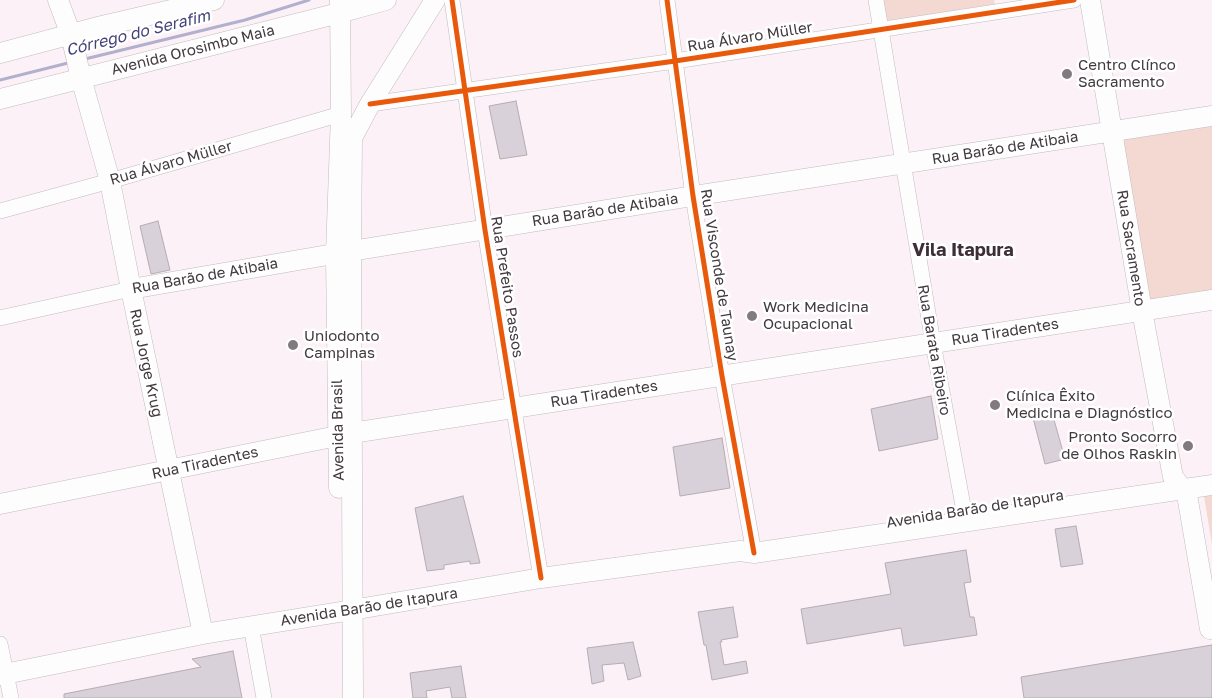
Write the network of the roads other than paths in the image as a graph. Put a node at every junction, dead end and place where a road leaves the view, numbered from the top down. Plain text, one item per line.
1 (58, 0) edge
2 (214, 0) edge
3 (386, 0) edge
4 (422, 0) edge
5 (435, 0) edge
6 (452, 0) edge
7 (667, 0) edge
8 (876, 0) edge
9 (1074, 0) edge
10 (1090, 0) edge
11 (173, 5) edge
12 (340, 6) edge
13 (881, 29) junction
14 (72, 39) junction
15 (0, 53) edge
16 (675, 61) junction
17 (81, 74) junction
18 (465, 90) junction
19 (0, 99) edge
20 (370, 104) junction
21 (341, 114) junction
22 (1212, 116) edge
23 (1112, 131) junction
24 (352, 138) junction
25 (903, 164) junction
26 (110, 181) junction
27 (693, 196) junction
28 (0, 211) edge
29 (485, 230) junction
30 (344, 252) junction
31 (131, 289) junction
32 (1212, 300) edge
33 (1142, 311) junction
34 (0, 318) edge
35 (932, 343) junction
36 (722, 376) junction
37 (513, 408) junction
38 (345, 434) junction
39 (168, 470) junction
40 (1212, 472) edge
41 (1179, 483) junction
42 (1212, 485) edge
43 (0, 504) edge
44 (965, 516) junction
45 (749, 550) junction
46 (541, 578) junction
47 (346, 611) junction
48 (251, 626) junction
49 (1211, 628) edge
50 (203, 634) junction
51 (0, 644) edge
52 (3, 674) edge
53 (11, 698) edge
54 (264, 698) edge
55 (340, 698) edge
56 (353, 698) edge

1 - 14 main road, Rua Jorge Krug
2 - 11 main road
3 - 12 main road, Avenida Orosimbo Maia
4 - 24 main road
5 - 20 main road, Avenida Brasil
6 - 18 street, Rua Prefeito Passos
7 - 16 street, Rua Visconde de Taunay
8 - 13 street, Rua Barata Ribeiro
9 - 13 street, Rua Álvaro Müller
10 - 23 main road, Rua Sacramento
11 - 14 main road
12 - 17 main road, Avenida Orosimbo Maia
12 - 21 main road, Avenida Brasil
13 - 16 street, Rua Álvaro Müller
13 - 25 street, Rua Barata Ribeiro
14 - 15 main road
14 - 17 main road, Rua Jorge Krug
16 - 18 street, Rua Álvaro Müller
16 - 27 street, Rua Visconde de Taunay
17 - 19 main road, Avenida Orosimbo Maia
17 - 26 main road, Rua Jorge Krug
18 - 20 street, Rua Álvaro Müller
18 - 29 street, Rua Prefeito Passos
20 - 24 main road, Avenida Brasil
21 - 26 street, Rua Álvaro Müller
21 - 30 main road, Avenida Brasil
22 - 23 main road, Rua Barão de Atibaia
23 - 25 main road, Rua Barão de Atibaia
23 - 33 main road, Rua Sacramento
24 - 30 main road, Avenida Brasil
25 - 27 main road, Rua Barão de Atibaia
25 - 35 street, Rua Barata Ribeiro
26 - 28 street, Rua Álvaro Müller
26 - 31 main road, Rua Jorge Krug
27 - 29 main road, Rua Barão de Atibaia
27 - 36 street, Rua Visconde de Taunay
29 - 30 main road, Rua Barão de Atibaia
29 - 37 street, Rua Prefeito Passos
30 - 31 main road, Rua Barão de Atibaia
30 - 38 main road, Avenida Brasil
31 - 34 street, Rua Barão de Atibaia
31 - 39 main road, Rua Jorge Krug
32 - 33 main road, Rua Tiradentes
33 - 35 main road, Rua Tiradentes
33 - 41 main road, Rua Sacramento
35 - 36 main road, Rua Tiradentes
35 - 44 street, Rua Barata Ribeiro
36 - 37 main road, Rua Tiradentes
36 - 45 street, Rua Visconde de Taunay
37 - 38 main road, Rua Tiradentes
37 - 46 street, Rua Prefeito Passos
38 - 39 main road, Rua Tiradentes
38 - 47 main road, Avenida Brasil
39 - 43 main road, Rua Tiradentes
39 - 50 main road, Rua Jorge Krug
40 - 41 main road, Avenida Barão de Itapura
41 - 42 main road, Avenida Barão de Itapura
41 - 44 main road, Avenida Barão de Itapura
41 - 49 main road, Rua Sacramento
44 - 45 main road, Avenida Barão de Itapura
45 - 46 main road, Avenida Barão de Itapura
46 - 47 main road, Avenida Barão de Itapura
47 - 48 main road, Avenida Barão de Itapura
47 - 55 main road, Avenida Brasil
47 - 56 main road, Avenida Brasil
48 - 50 main road, Avenida Barão de Itapura
48 - 54 street
50 - 52 main road, Avenida Barão de Itapura
51 - 52 street
52 - 53 street

